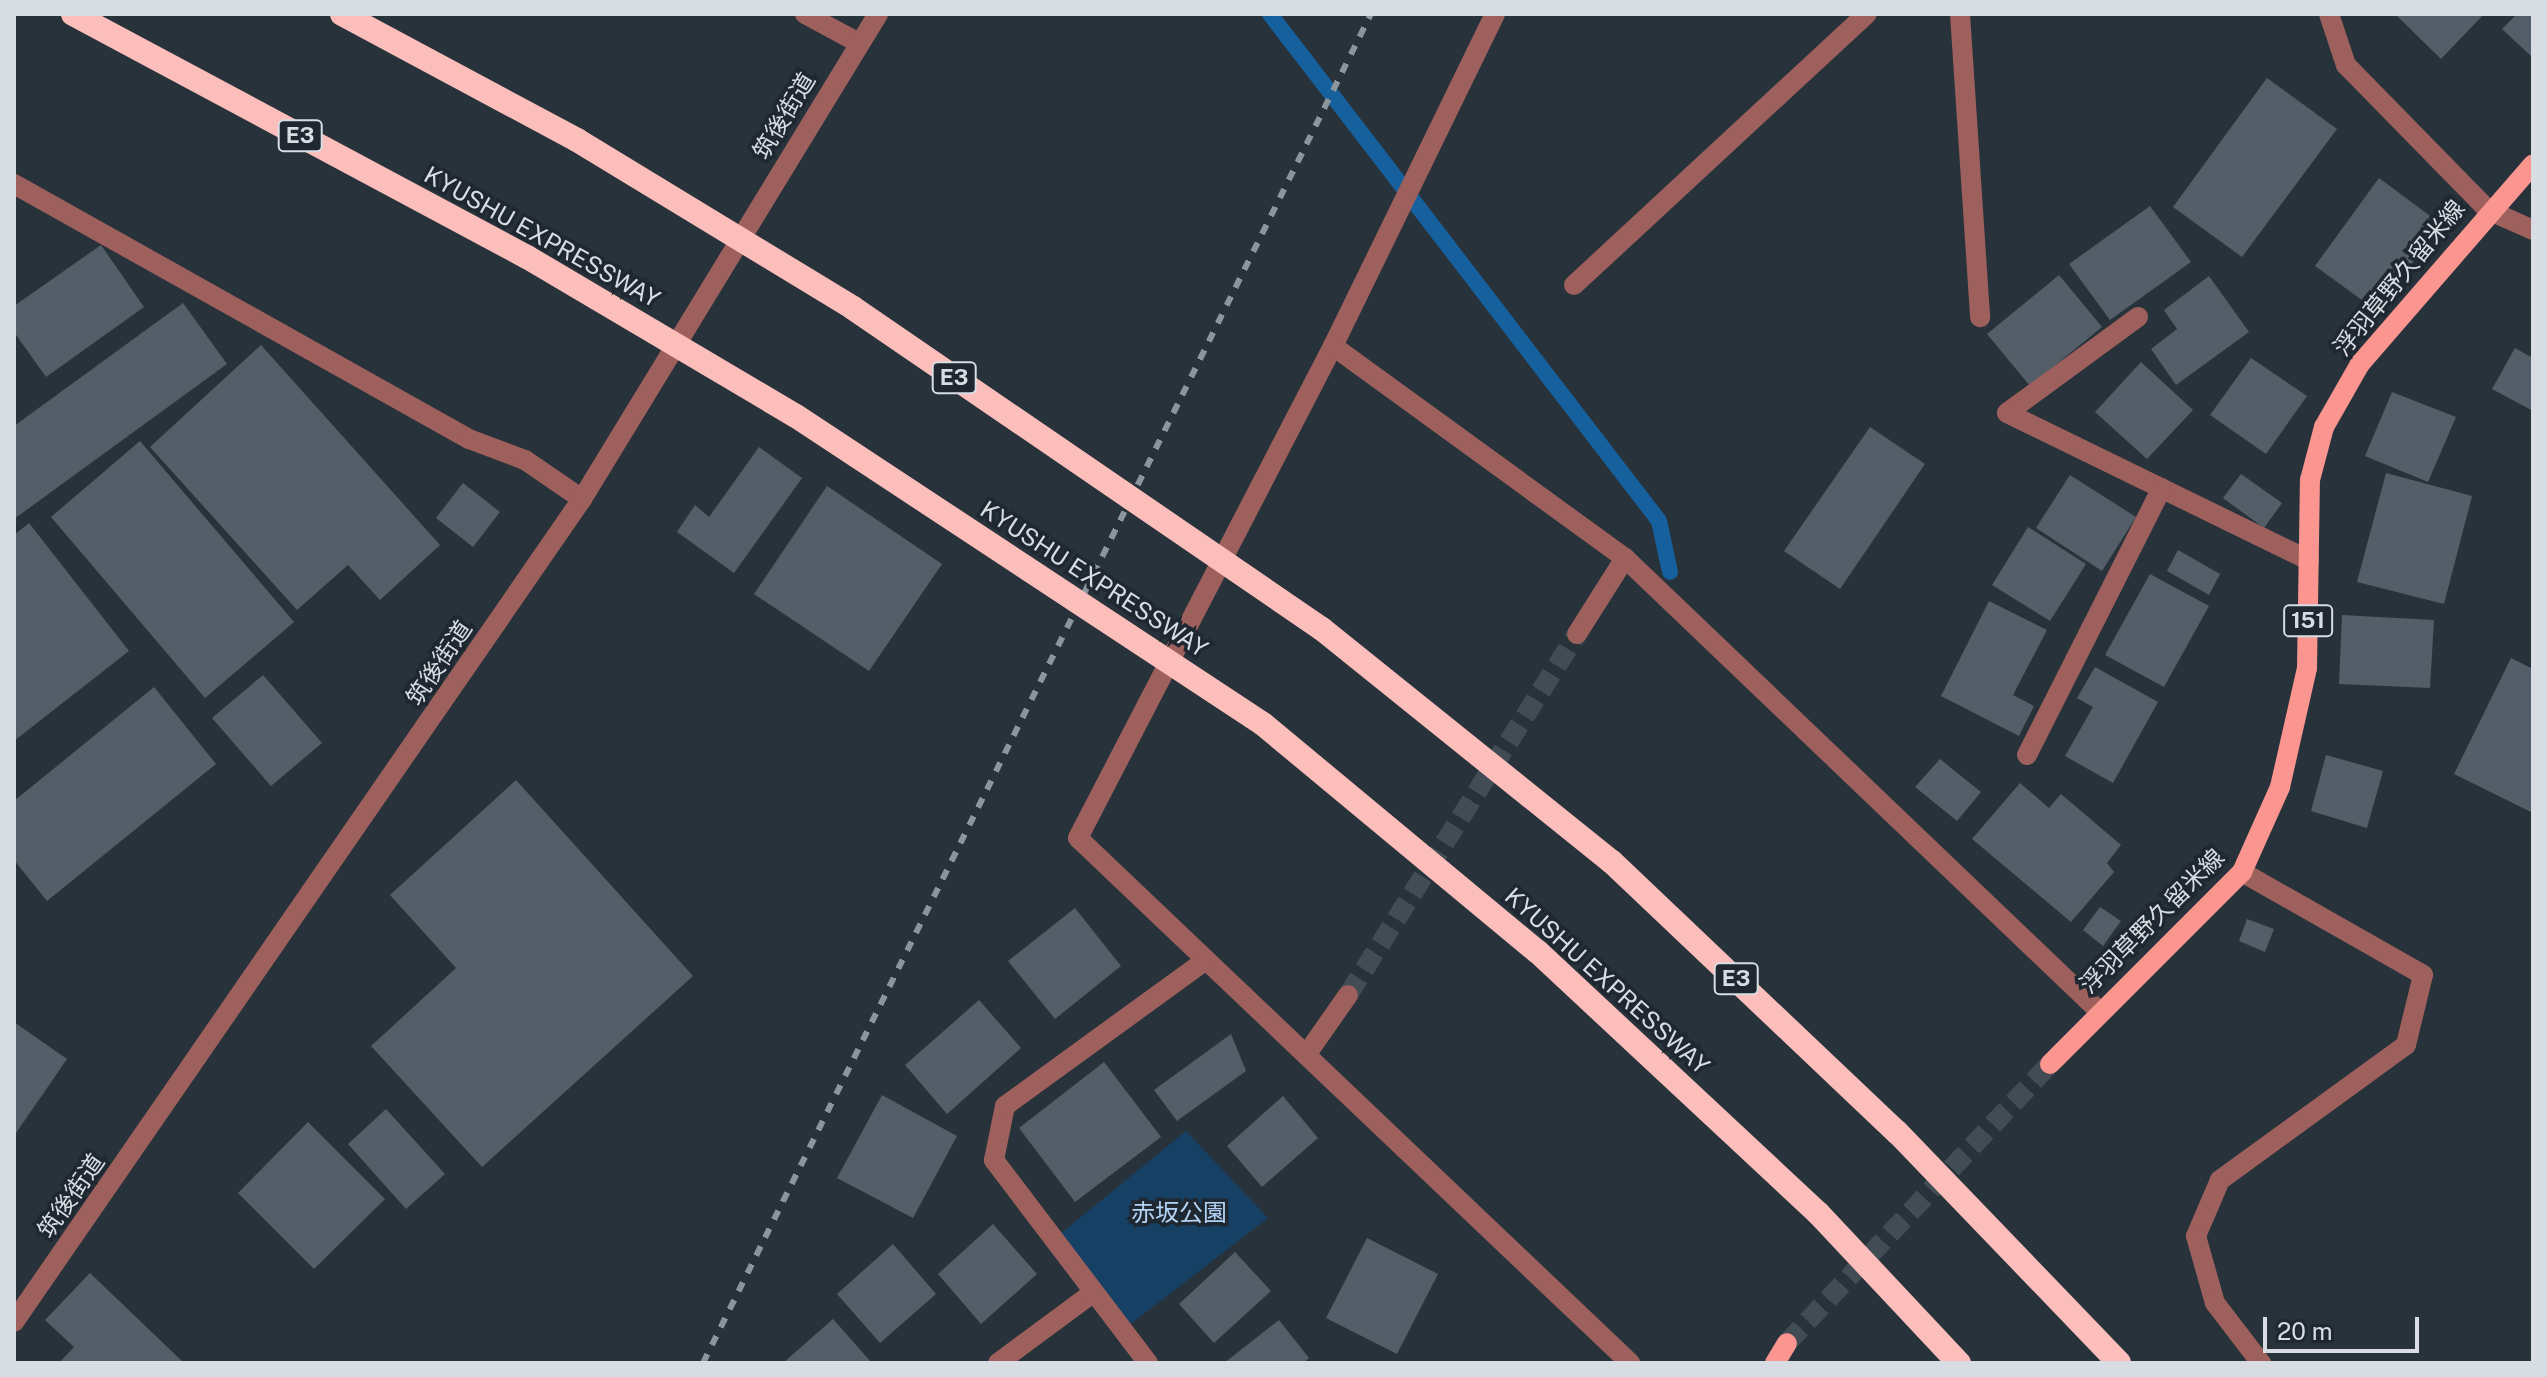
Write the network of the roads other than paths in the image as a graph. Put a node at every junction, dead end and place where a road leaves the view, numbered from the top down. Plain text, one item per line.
1 (73, 14) edge
2 (342, 14) edge
3 (805, 14) edge
4 (878, 14) edge
5 (1495, 14) edge
6 (1867, 14) edge
7 (1960, 14) edge
8 (2329, 14) edge
9 (859, 43) junction
10 (2533, 164) edge
11 (14, 184) edge
12 (2488, 210) junction
13 (2533, 230) edge
14 (1574, 285) dead end
15 (1980, 317) dead end
16 (2138, 317) dead end
17 (1333, 346) junction
18 (2162, 488) junction
19 (582, 499) junction
20 (1625, 558) junction
21 (2309, 560) junction
22 (1577, 634) tunnel mouth
23 (2027, 755) dead end
24 (2242, 872) junction
25 (1206, 960) junction
26 (1348, 995) tunnel mouth
27 (2098, 1010) junction
28 (1306, 1055) junction
29 (2050, 1064) tunnel mouth
30 (1094, 1292) junction
31 (14, 1322) edge
32 (1787, 1343) tunnel mouth
33 (998, 1363) edge
34 (1148, 1363) edge
35 (1630, 1363) edge
36 (1775, 1363) edge
37 (1959, 1363) edge
38 (2119, 1363) edge
39 (2261, 1363) edge

1 - 37 highway, KYUSHU EXPRESSWAY / E3, bridge
2 - 38 highway, E3, bridge
3 - 9 street
4 - 9 street, 筑後街道
5 - 17 street
6 - 14 street
7 - 15 street
8 - 12 street
9 - 19 street, 筑後街道
10 - 12 main road, 浮羽草野久留米線 / 151
11 - 19 street
12 - 13 street
12 - 21 main road, 浮羽草野久留米線 / 151
16 - 18 street
17 - 20 street
17 - 25 street
18 - 21 street
18 - 23 street
19 - 31 street, 筑後街道
20 - 22 street
20 - 27 street
21 - 24 main road, 浮羽草野久留米線 / 151
24 - 27 main road, 浮羽草野久留米線 / 151
24 - 39 street
25 - 28 street
25 - 30 street
26 - 28 street
27 - 29 main road, 浮羽草野久留米線 / 151
28 - 35 street
30 - 33 street
30 - 34 street
32 - 36 main road

